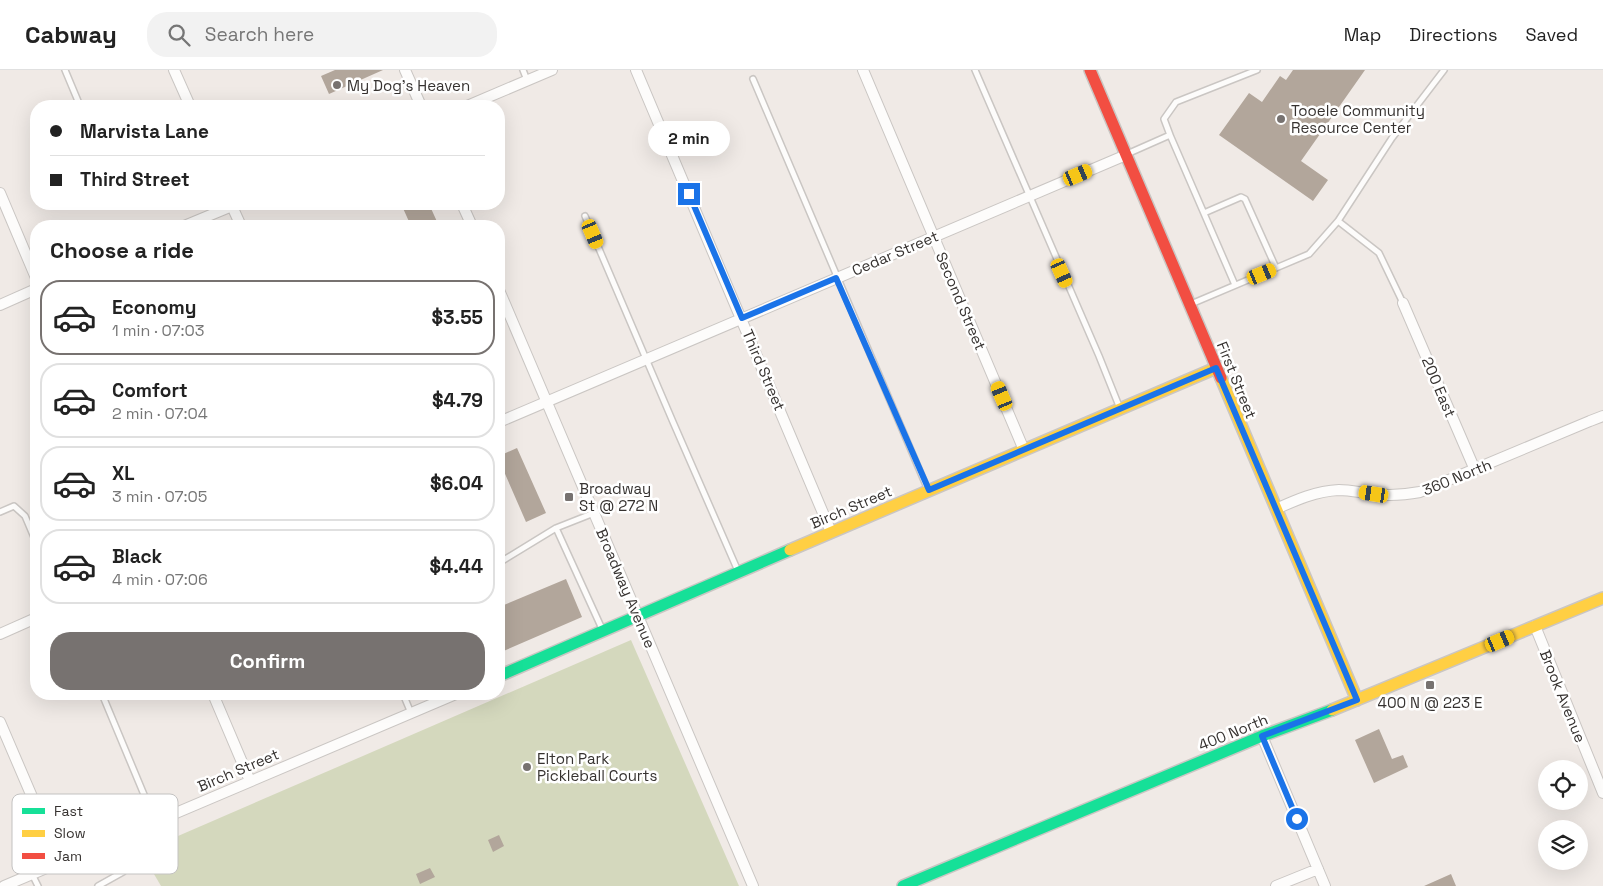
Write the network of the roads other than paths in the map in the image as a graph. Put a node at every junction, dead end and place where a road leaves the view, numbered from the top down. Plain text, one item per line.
1 (65, 70) edge
2 (174, 70) edge
3 (405, 70) edge
4 (523, 70) edge
5 (552, 70) edge
6 (636, 70) edge
7 (862, 70) edge
8 (975, 70) edge
9 (1090, 70) edge
10 (1257, 70) edge
11 (1444, 70) edge
12 (753, 79) dead end
13 (528, 81) junction
14 (78, 100) edge
15 (187, 100) edge
16 (418, 100) edge
17 (482, 100) edge
18 (1170, 135) junction
19 (1126, 155) junction
20 (0, 193) edge
21 (1029, 196) junction
22 (220, 210) edge
23 (1204, 213) junction
24 (585, 216) dead end
25 (198, 220) edge
26 (1338, 221) junction
27 (934, 236) junction
28 (30, 264) edge
29 (1276, 268) junction
30 (836, 278) junction
31 (1235, 285) junction
32 (30, 292) edge
33 (1403, 303) joint
34 (0, 304) edge
35 (505, 304) edge
36 (1190, 304) junction
37 (742, 318) junction
38 (646, 358) junction
39 (1216, 368) junction
40 (546, 401) junction
41 (1120, 409) junction
42 (1603, 416) edge
43 (505, 419) edge
44 (1024, 450) junction
45 (1475, 470) junction
46 (929, 490) junction
47 (1276, 509) junction
48 (0, 512) edge
49 (594, 512) junction
50 (30, 528) edge
51 (556, 528) junction
52 (831, 532) junction
53 (505, 560) edge
54 (739, 572) junction
55 (1603, 598) edge
56 (637, 615) junction
57 (30, 621) edge
58 (1535, 626) junction
59 (604, 631) junction
60 (0, 634) edge
61 (505, 673) edge
62 (105, 700) edge
63 (216, 700) edge
64 (406, 700) edge
65 (442, 700) edge
66 (1357, 700) junction
67 (411, 713) junction
68 (0, 722) edge
69 (1262, 736) junction
70 (250, 781) junction
71 (31, 794) edge
72 (144, 794) edge
73 (1603, 794) edge
74 (178, 812) edge
75 (1318, 869) junction
76 (32, 874) joint
77 (119, 874) edge
78 (4, 886) edge
79 (38, 886) edge
80 (98, 886) edge
81 (753, 886) edge
82 (903, 886) edge
83 (1276, 886) edge
84 (1325, 886) edge

1 - 14 lane
2 - 15 street
3 - 16 street
4 - 13 lane
5 - 13 street
6 - 37 street, Third Street
7 - 27 street, Second Street
8 - 21 lane
9 - 19 street, First Street
10 - 18 lane
11 - 26 lane
12 - 30 lane
13 - 17 street
18 - 19 lane
18 - 23 lane
19 - 21 street, Cedar Street
19 - 36 street, First Street
20 - 28 street
21 - 27 street, Cedar Street
21 - 41 lane
22 - 25 street
23 - 29 lane
23 - 31 lane
24 - 38 lane
26 - 29 lane
26 - 33 lane
27 - 30 street, Cedar Street
27 - 44 street, Second Street
29 - 31 lane
30 - 37 street, Cedar Street
30 - 46 lane
31 - 36 lane
32 - 34 street
33 - 45 street, 200 East
35 - 40 street, Broadway Avenue
36 - 39 street, First Street
37 - 38 street, Cedar Street
37 - 52 street, Third Street
38 - 40 street, Cedar Street
38 - 54 lane
39 - 41 street, Birch Street
39 - 47 street, First Street
40 - 43 street, Cedar Street
40 - 49 street, Broadway Avenue
41 - 44 street, Birch Street
42 - 45 street, 360 North
44 - 46 street, Birch Street
45 - 47 street, 360 North
46 - 52 street, Birch Street
47 - 66 street, First Street
48 - 50 lane
49 - 51 lane
49 - 56 street, Broadway Avenue
51 - 53 lane
51 - 59 lane
52 - 54 street, Birch Street
54 - 56 street, Birch Street
55 - 58 street, 400 North
56 - 59 street, Birch Street
56 - 81 street, Broadway Avenue
57 - 60 street
58 - 66 street, 400 North
58 - 73 street, Brook Avenue
59 - 61 street, Birch Street
62 - 72 lane
63 - 70 street
64 - 67 lane
65 - 67 street, Birch Street
66 - 69 street, 400 North
67 - 70 street, Birch Street
68 - 71 street
69 - 75 street
69 - 82 street, 400 North
70 - 74 street, Birch Street
75 - 83 street
75 - 84 street
76 - 78 street, Birch Street
76 - 79 lane
77 - 80 lane

